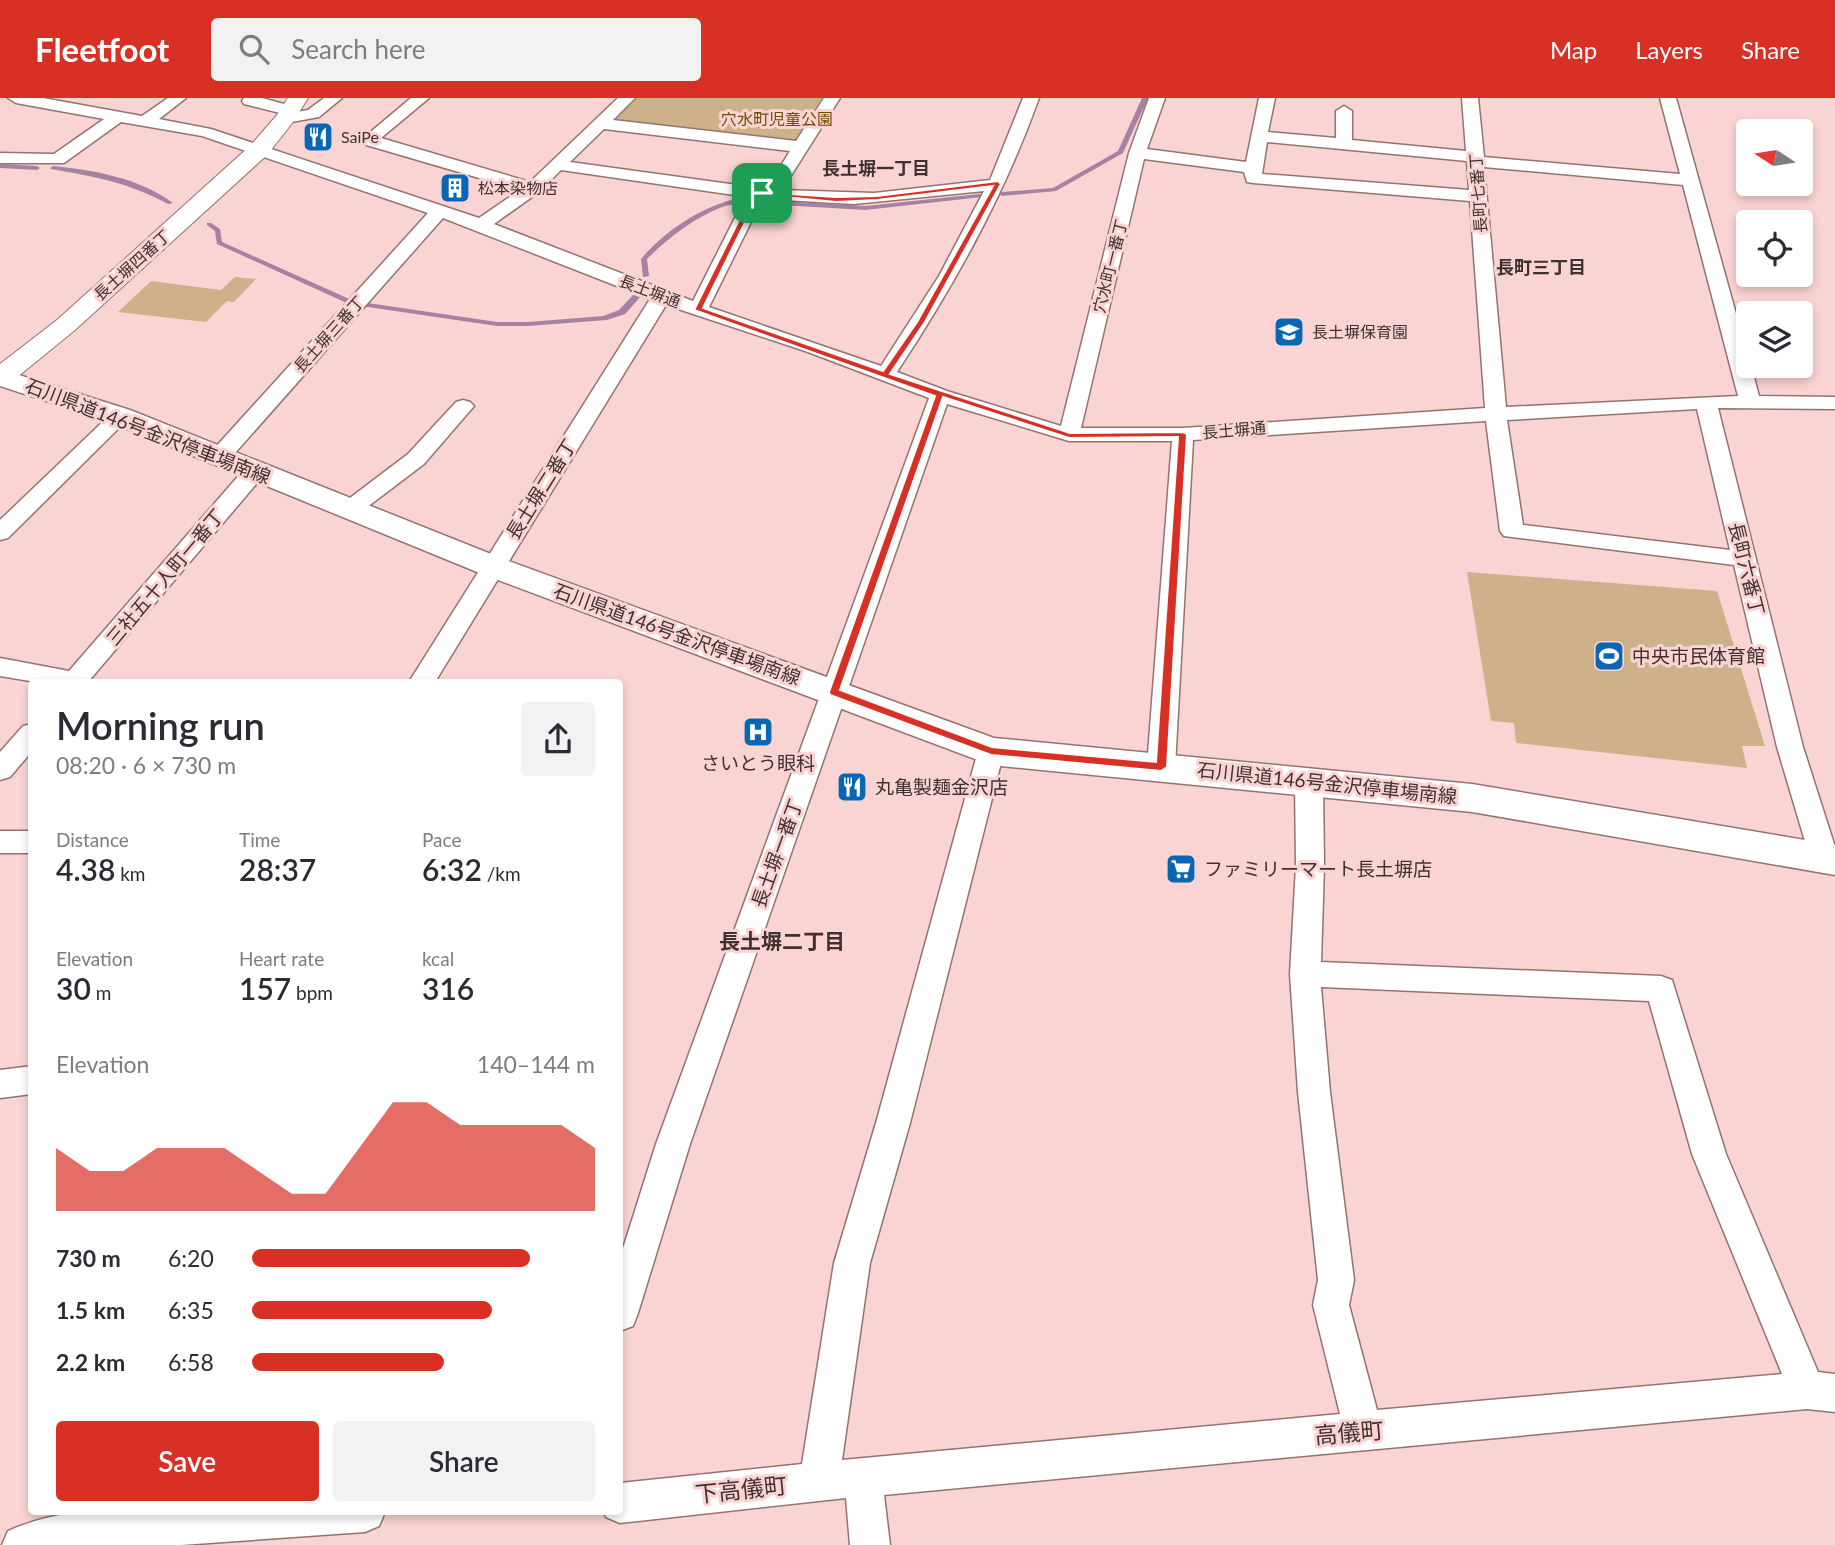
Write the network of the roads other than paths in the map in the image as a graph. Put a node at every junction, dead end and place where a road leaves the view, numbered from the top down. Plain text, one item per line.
1 (16, 98) edge
2 (178, 98) edge
3 (254, 98) edge
4 (334, 98) edge
5 (421, 98) edge
6 (627, 98) edge
7 (832, 98) edge
8 (1031, 98) edge
9 (1157, 98) edge
10 (1470, 98) edge
11 (1668, 98) edge
12 (1266, 101) edge
13 (291, 109) edge
14 (1344, 111) dead end
15 (119, 116) junction
16 (145, 121) junction
17 (601, 124) junction
18 (1259, 136) junction
19 (1344, 144) junction
20 (801, 147) junction
21 (259, 150) junction
22 (1137, 153) junction
23 (0, 158) edge
24 (1476, 159) junction
25 (558, 165) junction
26 (1252, 168) junction
27 (1690, 180) junction
28 (998, 184) junction
29 (533, 188) junction
30 (762, 193) junction
31 (1477, 196) junction
32 (439, 212) junction
33 (481, 225) junction
34 (661, 296) junction
35 (698, 310) junction
36 (885, 375) junction
37 (0, 377) edge
38 (940, 395) junction
39 (1750, 401) junction
40 (1706, 402) junction
41 (1835, 403) edge
42 (463, 406) dead end
43 (1496, 414) junction
44 (120, 416) junction
45 (1183, 434) junction
46 (1069, 435) junction
47 (220, 456) junction
48 (255, 471) junction
49 (351, 509) junction
50 (0, 533) edge
51 (1744, 559) junction
52 (494, 567) junction
53 (0, 667) edge
54 (60, 679) edge
55 (78, 679) edge
56 (424, 679) edge
57 (834, 692) junction
58 (28, 738) edge
59 (991, 751) junction
60 (1161, 767) junction
61 (0, 770) edge
62 (1309, 780) junction
63 (0, 842) edge
64 (28, 842) edge
65 (1830, 859) edge
66 (1305, 974) junction
67 (28, 1080) edge
68 (0, 1084) edge
69 (623, 1303) edge
70 (1821, 1391) edge
71 (1364, 1432) junction
72 (863, 1477) junction
73 (819, 1482) junction
74 (623, 1503) edge
75 (323, 1515) edge
76 (22, 1545) edge
77 (870, 1545) edge

1 - 15 street, 長土塀通
2 - 16 street
3 - 13 street
4 - 13 street
5 - 29 street
6 - 17 street
7 - 20 street
8 - 28 street
9 - 22 street, 穴水町一番丁
10 - 24 street, 長町七番丁
11 - 27 street
12 - 18 street
13 - 21 street, 長土塀四番丁
14 - 19 street
15 - 16 street, 長土塀通
15 - 23 street
16 - 21 street, 長土塀通
17 - 20 street
17 - 25 street
18 - 19 street
18 - 26 street
19 - 24 street
20 - 30 street
21 - 32 street, 長土塀通
21 - 37 street, 長土塀四番丁
22 - 26 street
22 - 46 street, 穴水町一番丁
24 - 27 street
24 - 31 street, 長町七番丁
25 - 29 street
25 - 30 street
26 - 31 street
27 - 39 street
28 - 30 street
28 - 36 street
29 - 33 street
30 - 35 street
31 - 43 street, 長町七番丁
32 - 33 street, 長土塀通
32 - 47 street, 長土塀三番丁
33 - 34 street, 長土塀通
34 - 35 street, 長土塀通
34 - 52 street, 長土塀二番丁
35 - 36 street, 長土塀通
36 - 38 street, 長土塀通
37 - 44 main road, 石川県道146号金沢停車場南線
38 - 46 street, 長土塀通
38 - 57 street, 長土塀一番丁
39 - 40 street, 長土塀通
39 - 41 street, 長土塀通
40 - 43 street, 長土塀通
40 - 51 street, 長町六番丁
42 - 49 street
43 - 45 street, 長土塀通
43 - 51 street, 長町七番丁
44 - 47 main road, 石川県道146号金沢停車場南線
44 - 50 street
45 - 46 street, 長土塀通
45 - 60 street
47 - 48 main road, 石川県道146号金沢停車場南線
48 - 49 main road, 石川県道146号金沢停車場南線
48 - 55 street, 三社五十人町一番丁
49 - 52 main road, 石川県道146号金沢停車場南線
51 - 65 street, 長町六番丁
52 - 56 street, 長土塀二番丁
52 - 57 main road, 石川県道146号金沢停車場南線
53 - 54 street
57 - 59 main road, 石川県道146号金沢停車場南線
57 - 69 street, 長土塀一番丁
58 - 61 street
59 - 60 main road, 石川県道146号金沢停車場南線
59 - 73 street
60 - 62 main road, 石川県道146号金沢停車場南線
62 - 65 main road, 石川県道146号金沢停車場南線
62 - 66 street
63 - 64 street
66 - 70 street
66 - 71 street
67 - 68 street
70 - 71 street, 高儀町
71 - 72 street, 高儀町
72 - 73 street, 下高儀町
72 - 77 street
73 - 74 street, 下高儀町
75 - 76 street

